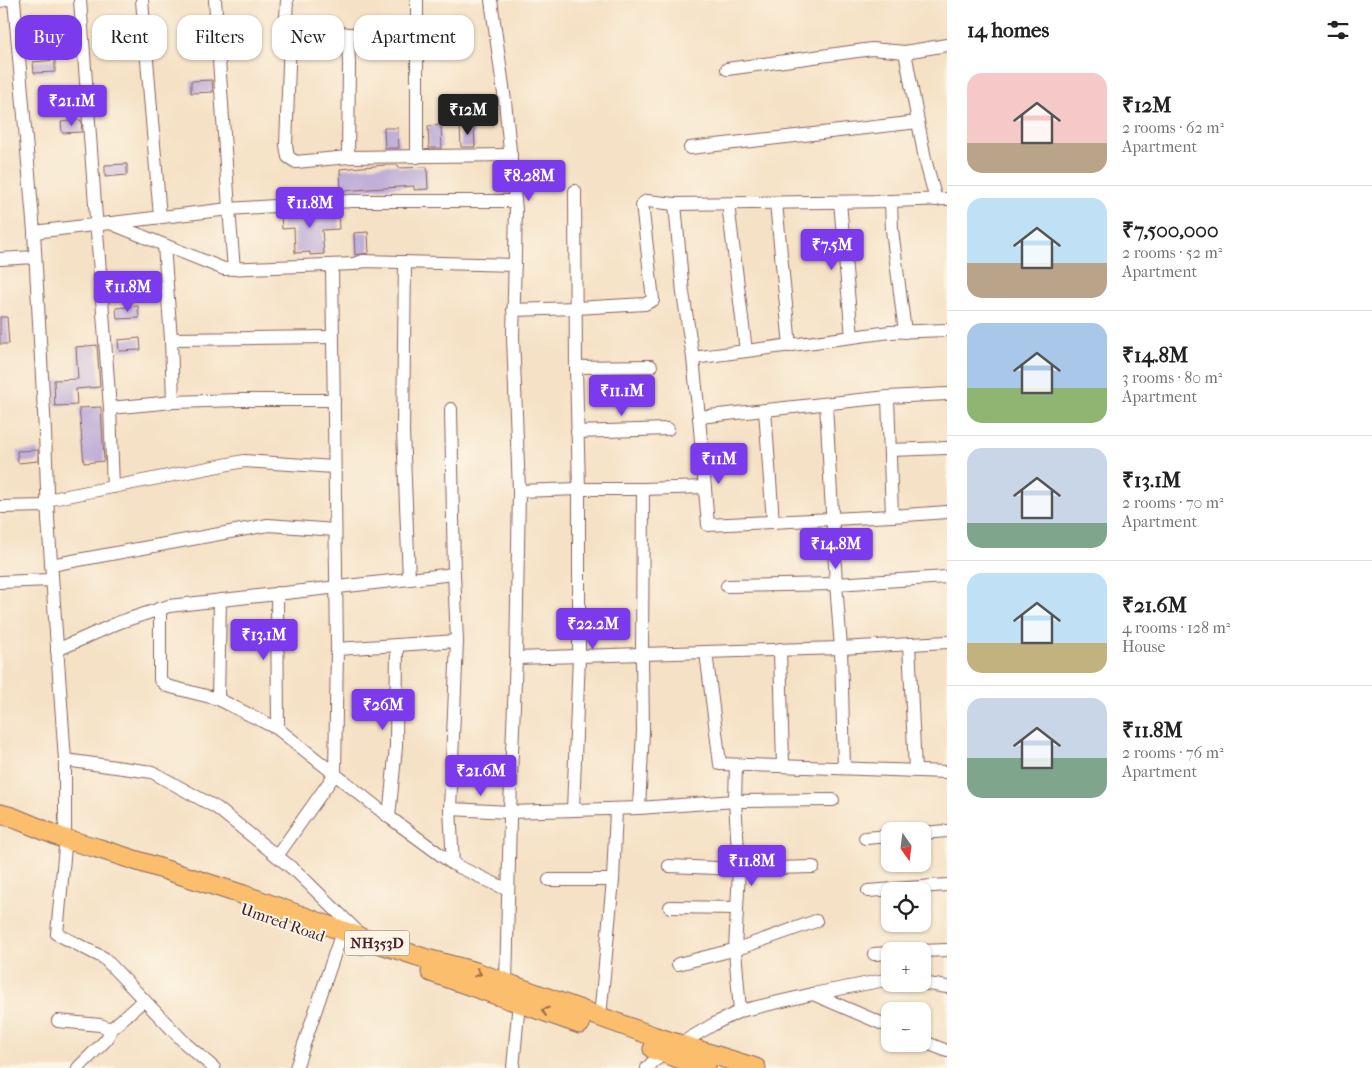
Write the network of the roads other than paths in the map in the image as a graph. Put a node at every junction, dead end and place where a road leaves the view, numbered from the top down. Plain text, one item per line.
1 (5, 0) edge
2 (14, 0) edge
3 (80, 0) edge
4 (142, 0) edge
5 (215, 0) edge
6 (288, 0) edge
7 (417, 0) edge
8 (491, 0) edge
9 (0, 1) edge
10 (344, 33) edge
11 (348, 34) junction
12 (354, 35) edge
13 (947, 45) edge
14 (905, 52) junction
15 (726, 69) dead end
16 (918, 122) junction
17 (690, 148) dead end
18 (511, 155) junction
19 (348, 157) junction
20 (417, 157) junction
21 (575, 191) dead end
22 (941, 199) edge
23 (515, 200) junction
24 (891, 201) junction
25 (840, 202) junction
26 (776, 203) junction
27 (675, 204) junction
28 (728, 204) junction
29 (229, 209) junction
30 (160, 217) junction
31 (110, 223) junction
32 (96, 225) junction
33 (34, 232) junction
34 (164, 245) junction
35 (35, 257) junction
36 (0, 259) edge
37 (405, 262) junction
38 (332, 265) junction
39 (515, 265) junction
40 (234, 269) junction
41 (576, 308) junction
42 (513, 310) junction
43 (947, 330) edge
44 (905, 332) junction
45 (333, 337) junction
46 (852, 337) junction
47 (171, 339) junction
48 (790, 346) junction
49 (746, 352) junction
50 (693, 358) junction
51 (651, 366) dead end
52 (576, 367) junction
53 (947, 394) edge
54 (888, 397) junction
55 (334, 400) junction
56 (173, 402) junction
57 (826, 404) junction
58 (110, 408) junction
59 (451, 409) dead end
60 (765, 410) junction
61 (700, 417) junction
62 (668, 429) dead end
63 (577, 432) junction
64 (947, 448) edge
65 (890, 450) junction
66 (334, 467) junction
67 (705, 486) junction
68 (113, 487) junction
69 (579, 488) junction
70 (643, 488) junction
71 (519, 491) junction
72 (47, 503) junction
73 (0, 507) edge
74 (947, 512) edge
75 (892, 516) junction
76 (833, 519) junction
77 (773, 522) junction
78 (335, 530) junction
79 (51, 564) junction
80 (454, 574) junction
81 (947, 577) edge
82 (409, 578) junction
83 (51, 580) junction
84 (0, 582) edge
85 (836, 584) junction
86 (726, 586) dead end
87 (336, 587) junction
88 (277, 594) junction
89 (220, 600) junction
90 (160, 608) junction
91 (457, 641) junction
92 (947, 642) edge
93 (909, 644) junction
94 (397, 645) junction
95 (841, 648) junction
96 (337, 649) junction
97 (780, 649) junction
98 (57, 650) junction
99 (706, 652) junction
100 (642, 654) junction
101 (579, 656) junction
102 (516, 658) junction
103 (218, 699) junction
104 (278, 729) junction
105 (66, 760) junction
106 (736, 765) junction
107 (783, 766) junction
108 (844, 768) junction
109 (915, 770) junction
110 (947, 772) edge
111 (334, 774) junction
112 (833, 800) dead end
113 (735, 801) junction
114 (639, 808) junction
115 (450, 809) junction
116 (573, 810) junction
117 (616, 810) junction
118 (510, 812) junction
119 (0, 814) edge
120 (389, 817) junction
121 (0, 826) edge
122 (947, 831) edge
123 (931, 832) edge
124 (881, 837) edge
125 (865, 838) dead end
126 (65, 843) junction
127 (277, 856) junction
128 (453, 864) junction
129 (669, 866) dead end
130 (813, 867) dead end
131 (739, 869) junction
132 (549, 880) dead end
133 (613, 880) junction
134 (947, 885) edge
135 (508, 890) junction
136 (868, 891) dead end
137 (670, 907) dead end
138 (737, 908) junction
139 (816, 921) dead end
140 (341, 936) junction
141 (363, 944) junction
142 (735, 950) junction
143 (947, 950) edge
144 (931, 951) edge
145 (874, 954) dead end
146 (881, 954) edge
147 (678, 964) dead end
148 (881, 981) edge
149 (506, 984) junction
150 (931, 984) edge
151 (947, 987) edge
152 (813, 994) junction
153 (144, 1000) junction
154 (519, 1002) junction
155 (740, 1011) junction
156 (600, 1017) junction
157 (58, 1021) dead end
158 (881, 1023) edge
159 (111, 1030) junction
160 (931, 1045) edge
161 (673, 1049) junction
162 (947, 1052) edge
163 (299, 1067) edge
164 (78, 1068) edge
165 (214, 1068) edge
166 (513, 1068) edge
167 (647, 1068) edge
168 (706, 1068) edge
169 (756, 1068) edge

1 - 9 street
2 - 33 street
3 - 32 street
4 - 30 street
5 - 29 street
6 - 19 street
7 - 20 street
8 - 18 street
10 - 11 street
11 - 12 street
11 - 19 street
13 - 14 street
14 - 15 street
14 - 16 street
16 - 17 street
16 - 22 street
18 - 20 street
18 - 23 street
19 - 20 street
21 - 41 street
22 - 24 street
23 - 29 street
23 - 39 street
24 - 25 street
24 - 44 street
25 - 26 street
25 - 46 street
26 - 28 street
26 - 48 street
27 - 28 street
27 - 41 street
27 - 50 street
28 - 49 street
29 - 30 street
29 - 40 street
30 - 31 street
31 - 32 street
31 - 34 street
32 - 33 street
32 - 58 street
33 - 35 street
34 - 40 street
34 - 47 street
35 - 36 street
35 - 72 street
37 - 38 street
37 - 39 street
37 - 82 street
38 - 40 street
38 - 45 street
39 - 42 street
41 - 42 street
41 - 52 street
42 - 71 street
43 - 44 street
44 - 46 street
45 - 47 street
45 - 55 street
46 - 48 street
47 - 56 street
48 - 49 street
49 - 50 street
50 - 61 street
51 - 52 street
52 - 63 street
53 - 54 street
54 - 57 street
54 - 65 street
55 - 56 street
55 - 66 street
56 - 58 street
57 - 60 street
57 - 76 street
58 - 68 street
59 - 80 street
60 - 61 street
60 - 77 street
61 - 67 street
62 - 63 street
63 - 69 street
64 - 65 street
65 - 75 street
66 - 68 street
66 - 78 street
67 - 70 street
67 - 77 street
68 - 72 street
69 - 70 street
69 - 71 street
69 - 101 street
70 - 100 street
71 - 102 street
72 - 73 street
72 - 79 street
74 - 75 street
75 - 76 street
76 - 77 street
76 - 85 street
78 - 79 street
78 - 87 street
79 - 83 street
80 - 82 street
80 - 91 street
81 - 85 street
82 - 87 street
83 - 84 street
83 - 98 street
85 - 86 street
85 - 95 street
87 - 88 street
87 - 96 street
88 - 89 street
88 - 104 street
89 - 90 street
89 - 103 street
90 - 98 street
90 - 103 street
91 - 94 street
91 - 115 street
92 - 93 street
93 - 95 street
93 - 109 street
94 - 96 street
94 - 120 street
95 - 97 street
95 - 108 street
96 - 111 street
97 - 99 street
97 - 107 street
98 - 105 street
99 - 100 street
99 - 106 street
100 - 101 street
100 - 114 street
101 - 102 street
101 - 116 street
102 - 118 street
103 - 104 street
104 - 111 street
105 - 126 street
105 - 127 street
106 - 107 street
106 - 113 street
107 - 108 street
108 - 109 street
109 - 110 street
111 - 120 street
111 - 127 street
112 - 113 street
113 - 114 street
113 - 131 street
114 - 117 street
115 - 118 street
115 - 128 street
116 - 117 street
116 - 118 street
117 - 133 street
118 - 135 street
119 - 126 highway, NH353D
120 - 128 street
121 - 126 highway, NH353D
122 - 123 street
124 - 125 street
126 - 140 highway, NH353D
126 - 153 street
127 - 141 street
128 - 135 street
129 - 131 street
130 - 131 street
131 - 138 street
132 - 133 street
133 - 156 street
134 - 136 street
135 - 149 street
137 - 138 street
138 - 142 street
139 - 142 street
140 - 141 highway, NH353D
140 - 163 street
141 -> 149 highway, NH353D
141 - 154 highway, NH353D
142 - 147 street
142 - 155 street
143 - 144 street
145 - 146 street
148 - 152 street
149 - 156 highway, NH353D
150 - 151 street
152 - 155 street
152 - 158 street
153 - 159 street
153 - 165 street
161 -> 154 highway, NH353D
154 - 166 street
155 - 161 street
156 - 161 highway, NH353D
157 - 159 street
159 - 164 street
160 - 162 street
161 - 167 street
161 - 168 highway, NH353D
161 - 169 highway, NH353D

